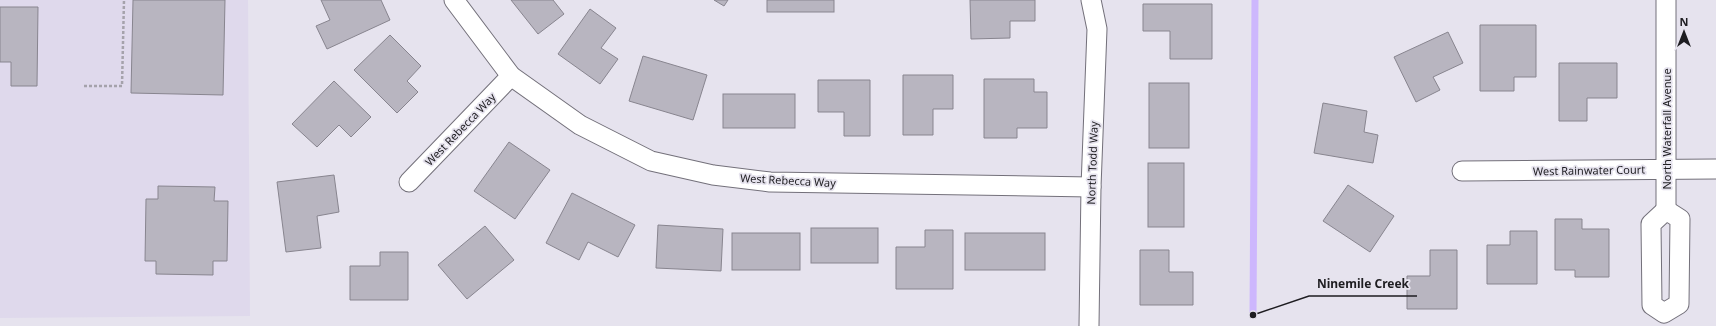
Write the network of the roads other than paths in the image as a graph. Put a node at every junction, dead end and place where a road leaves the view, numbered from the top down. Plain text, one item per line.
1 (454, 0) edge
2 (1091, 0) edge
3 (1666, 0) edge
4 (511, 76) junction
5 (1666, 169) junction
6 (1716, 169) edge
7 (1462, 171) dead end
8 (409, 182) dead end
9 (1092, 187) junction
10 (1666, 210) junction
11 (1664, 319) edge
12 (1089, 326) edge

1 - 4 street, West Rebecca Way
2 - 9 street, North Todd Way
3 - 5 street, North Waterfall Avenue
4 - 8 street, West Rebecca Way
4 - 9 street, West Rebecca Way
5 - 6 street, West Rainwater Court
5 - 7 street, West Rainwater Court
5 - 10 street, North Waterfall Avenue
9 - 12 street, North Todd Way
10 - 11 street
10 - 11 street

